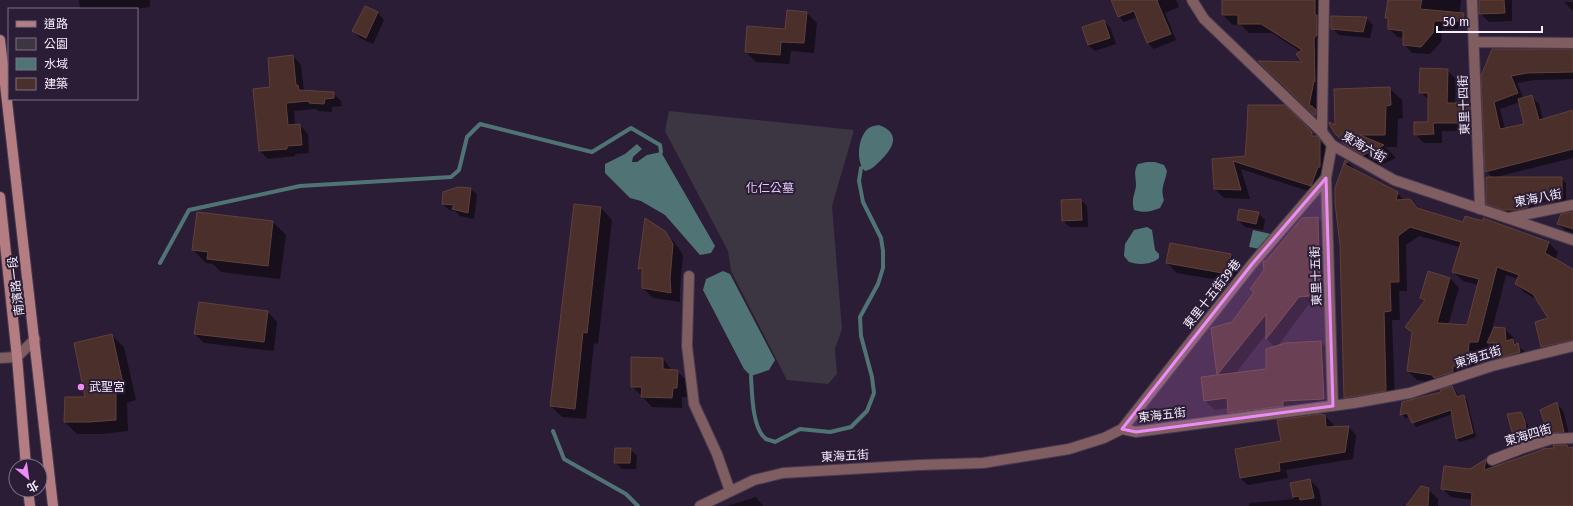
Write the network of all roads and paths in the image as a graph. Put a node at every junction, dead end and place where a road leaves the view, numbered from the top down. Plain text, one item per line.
1 (1192, 0) edge
2 (1324, 0) edge
3 (1472, 0) edge
4 (0, 40) edge
5 (1474, 42) junction
6 (1573, 43) edge
7 (1322, 132) junction
8 (1332, 145) junction
9 (1326, 178) junction
10 (0, 197) edge
11 (1573, 205) edge
12 (1480, 209) junction
13 (1509, 218) junction
14 (1573, 240) edge
15 (689, 276) dead end
16 (35, 339) junction
17 (1573, 346) edge
18 (0, 358) edge
19 (17, 358) junction
20 (1333, 406) junction
21 (1122, 429) junction
22 (1573, 438) edge
23 (25, 458) edge
24 (1492, 460) dead end
25 (730, 491) junction
26 (53, 506) edge
27 (700, 506) edge

1 - 7 street, 東海六街
2 - 7 street
3 - 5 street, 東里十四街
4 - 16 main road, 南濱路一段
5 - 6 street
5 - 12 street, 東里十四街
7 - 8 street, 東海六街
8 - 9 street, 東里十五街
8 - 12 street, 東海六街
9 - 20 street, 東里十五街
9 - 21 street, 東里十五街39巷
10 - 19 main road, 南濱路一段
11 - 13 street, 東海八街
12 - 13 street, 東海六街
13 - 14 street, 東海六街
15 - 25 street
16 - 19 street
16 - 26 main road, 南濱路一段
17 - 20 street, 東海五街
18 - 19 street
19 - 23 main road, 南濱路一段
20 - 21 street, 東海五街
21 - 25 street, 東海五街
22 - 24 street, 東海四街
25 - 27 street, 東海五街

